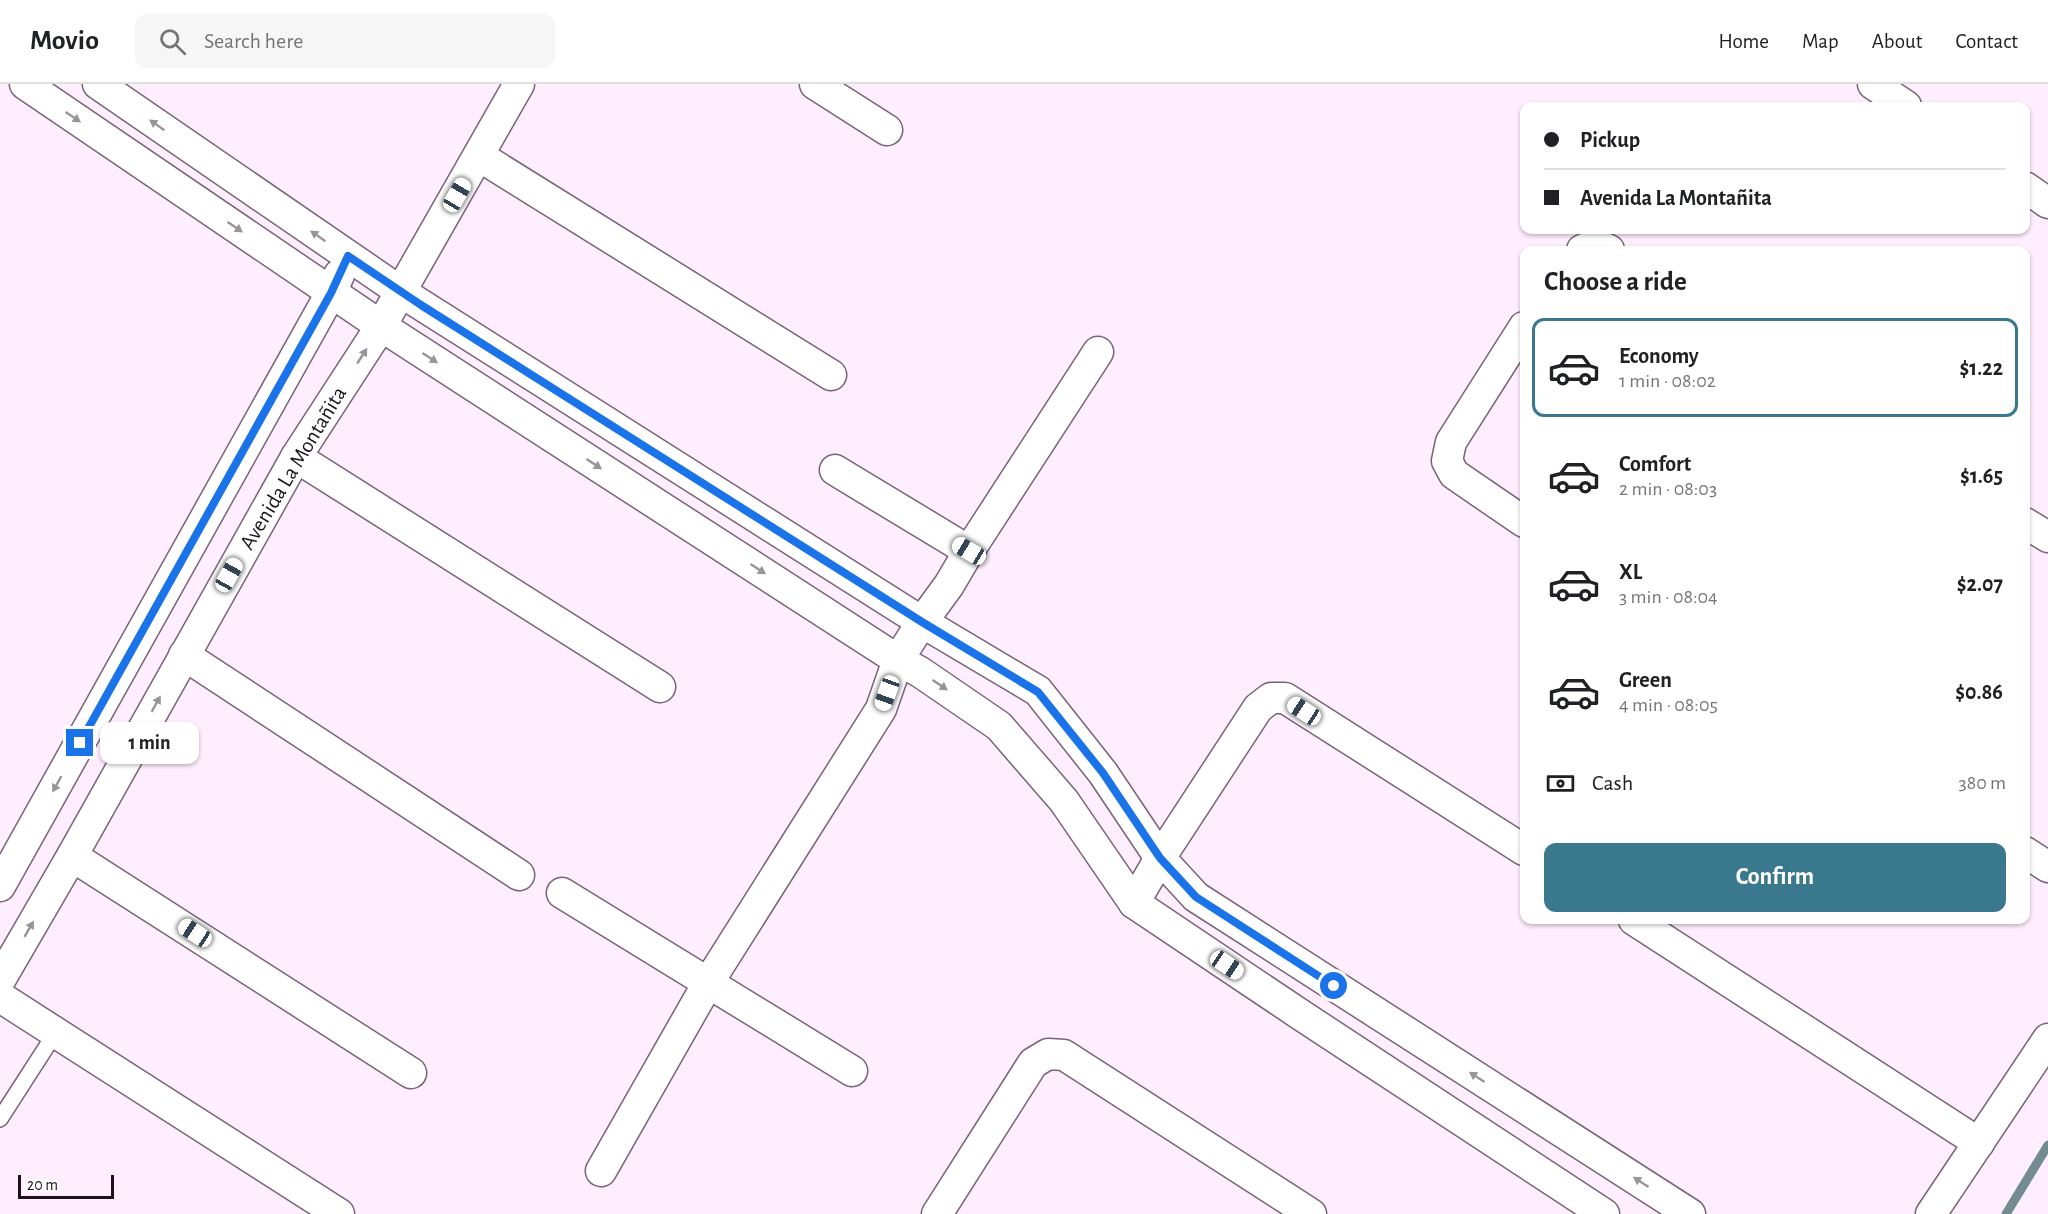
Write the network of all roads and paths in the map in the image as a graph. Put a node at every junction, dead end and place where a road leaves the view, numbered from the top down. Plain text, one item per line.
1 (25, 84) edge
2 (98, 84) edge
3 (519, 84) edge
4 (815, 84) edge
5 (1873, 84) edge
6 (1900, 102) edge
7 (887, 130) dead end
8 (479, 156) junction
9 (2030, 190) edge
10 (2048, 203) edge
11 (348, 256) junction
12 (401, 292) junction
13 (331, 293) junction
14 (381, 326) junction
15 (1520, 333) edge
16 (1098, 352) dead end
17 (831, 375) dead end
18 (296, 456) junction
19 (836, 470) dead end
20 (1520, 519) edge
21 (2030, 526) edge
22 (2048, 537) edge
23 (969, 551) junction
24 (922, 622) junction
25 (184, 655) junction
26 (898, 660) junction
27 (660, 687) dead end
28 (1103, 773) junction
29 (1064, 801) junction
30 (1520, 847) edge
31 (2030, 855) edge
32 (72, 856) junction
33 (1160, 858) junction
34 (2048, 867) edge
35 (519, 875) dead end
36 (0, 886) edge
37 (562, 893) dead end
38 (1134, 903) junction
39 (1640, 924) edge
40 (0, 980) edge
41 (708, 983) junction
42 (0, 997) edge
43 (56, 1032) junction
44 (2048, 1040) edge
45 (852, 1071) dead end
46 (411, 1073) dead end
47 (0, 1119) edge
48 (1979, 1143) junction
49 (601, 1171) dead end
50 (339, 1214) edge
51 (937, 1214) edge
52 (1311, 1214) edge
53 (1604, 1214) edge
54 (1690, 1214) edge
55 (1932, 1214) edge

1 -> 13 street
11 -> 2 street
3 - 8 street, Avenida La Montañita
4 - 7 street
5 - 6 street
8 - 12 street, Avenida La Montañita
8 - 17 street
9 - 10 street
11 - 12 street
11 - 13 street
12 - 14 street, Avenida La Montañita
12 - 24 street
13 - 14 street
13 -> 36 street
18 -> 14 street, Avenida La Montañita
14 -> 26 street
15 - 20 street
16 - 23 street
18 - 25 street, Avenida La Montañita
18 - 27 street
19 - 23 street
21 - 22 street
23 - 24 street
24 - 26 street
24 - 28 street
32 -> 25 street, Avenida La Montañita
25 - 35 street
26 -> 29 street
26 - 41 street
28 - 29 street
28 - 33 street
29 - 38 street
30 - 33 street
31 - 34 street
40 -> 32 street, Avenida La Montañita
32 - 46 street
33 - 38 street
54 -> 33 street
37 - 41 street
38 - 53 street
39 - 48 street
41 - 45 street
41 - 49 street
42 - 43 street
43 - 47 lane
43 - 50 street
44 - 48 street
48 - 55 street
51 - 52 street

